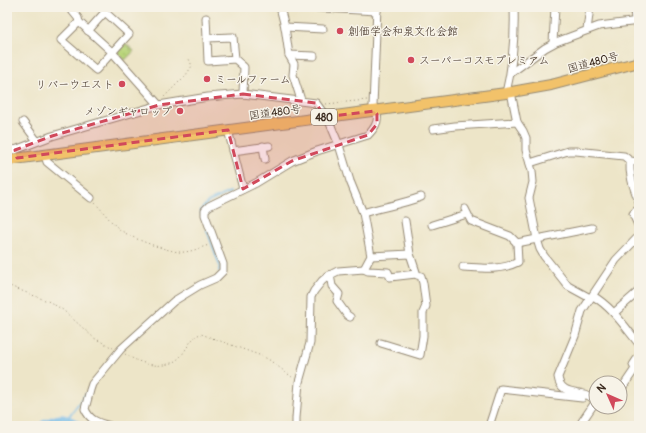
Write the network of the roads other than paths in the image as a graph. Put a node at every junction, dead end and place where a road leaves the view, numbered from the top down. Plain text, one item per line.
1 (69, 7) edge
2 (280, 7) edge
3 (305, 7) edge
4 (514, 7) edge
5 (555, 7) edge
6 (590, 7) edge
7 (634, 7) edge
8 (325, 8) edge
9 (377, 9) edge
10 (206, 18) dead end
11 (637, 21) edge
12 (79, 22) junction
13 (285, 27) junction
14 (323, 29) dead end
15 (587, 30) junction
16 (88, 31) junction
17 (207, 38) junction
18 (553, 44) junction
19 (112, 52) junction
20 (290, 54) junction
21 (314, 56) dead end
22 (236, 59) junction
23 (639, 62) edge
24 (511, 73) junction
25 (508, 92) junction
26 (243, 94) junction
27 (301, 100) junction
28 (159, 105) junction
29 (374, 111) junction
30 (326, 117) junction
31 (24, 122) dead end
32 (517, 122) junction
33 (433, 129) dead end
34 (228, 130) junction
35 (37, 141) junction
36 (339, 145) junction
37 (7, 148) edge
38 (233, 151) junction
39 (45, 155) junction
40 (13, 156) edge
41 (265, 159) dead end
42 (630, 161) junction
43 (639, 162) edge
44 (530, 163) junction
45 (243, 189) junction
46 (421, 197) dead end
47 (90, 198) road end
48 (639, 202) edge
49 (639, 208) edge
50 (364, 213) junction
51 (405, 221) dead end
52 (432, 225) dead end
53 (639, 227) edge
54 (592, 228) dead end
55 (639, 236) edge
56 (537, 240) junction
57 (517, 243) junction
58 (410, 254) junction
59 (371, 256) junction
60 (463, 267) dead end
61 (364, 269) junction
62 (416, 274) junction
63 (330, 275) junction
64 (639, 291) edge
65 (591, 297) junction
66 (614, 313) junction
67 (350, 317) dead end
68 (382, 343) dead end
69 (639, 344) edge
70 (639, 356) edge
71 (639, 363) edge
72 (634, 371) junction
73 (628, 380) edge
74 (588, 396) edge
75 (588, 399) edge
76 (588, 412) edge
77 (110, 426) edge
78 (296, 426) edge
79 (489, 426) edge
80 (579, 426) edge

1 - 12 street
2 - 13 street
3 - 8 street
4 - 24 street
5 - 18 street
6 - 15 street
7 - 11 street
8 - 9 street
9 - 29 street
10 - 17 street
11 - 15 street
12 - 16 street
12 - 19 street
13 - 14 street
13 - 20 street
15 - 18 street
16 - 19 street
16 - 19 street
17 - 22 street
17 - 22 street
18 - 24 street
19 - 28 street
20 - 21 street
20 - 27 street
22 - 26 street
23 - 25 highway, 国道480号 / 480
24 - 25 street
25 - 29 highway, 国道480号 / 480
25 - 32 street
26 - 27 street
26 - 28 street
27 - 30 street
28 - 35 street
29 - 30 highway, 国道480号 / 480
29 - 36 street
30 - 34 highway, 国道480号 / 480
30 - 36 street
31 - 35 street
32 - 33 street
32 - 44 street
34 - 38 street
34 - 39 highway, 国道480号 / 480
35 - 40 street
36 - 45 street
36 - 50 street
37 - 40 street
38 - 41 street
38 - 45 street
39 - 40 highway, 国道480号 / 480
39 - 47 street
42 - 43 street
42 - 44 street
42 - 48 street
44 - 56 street
45 - 77 street
46 - 50 street
49 - 53 street
50 - 59 street
51 - 58 street
52 - 57 street
54 - 56 street
55 - 65 street
56 - 57 street
56 - 65 street
57 - 60 street
58 - 59 street
58 - 62 street
59 - 61 street
61 - 62 street
61 - 63 street
62 - 68 street
63 - 67 street
63 - 78 street
64 - 66 street
65 - 66 street
65 - 74 street
66 - 69 street
70 - 72 street
71 - 72 street
72 - 73 street
75 - 79 street
76 - 80 street

